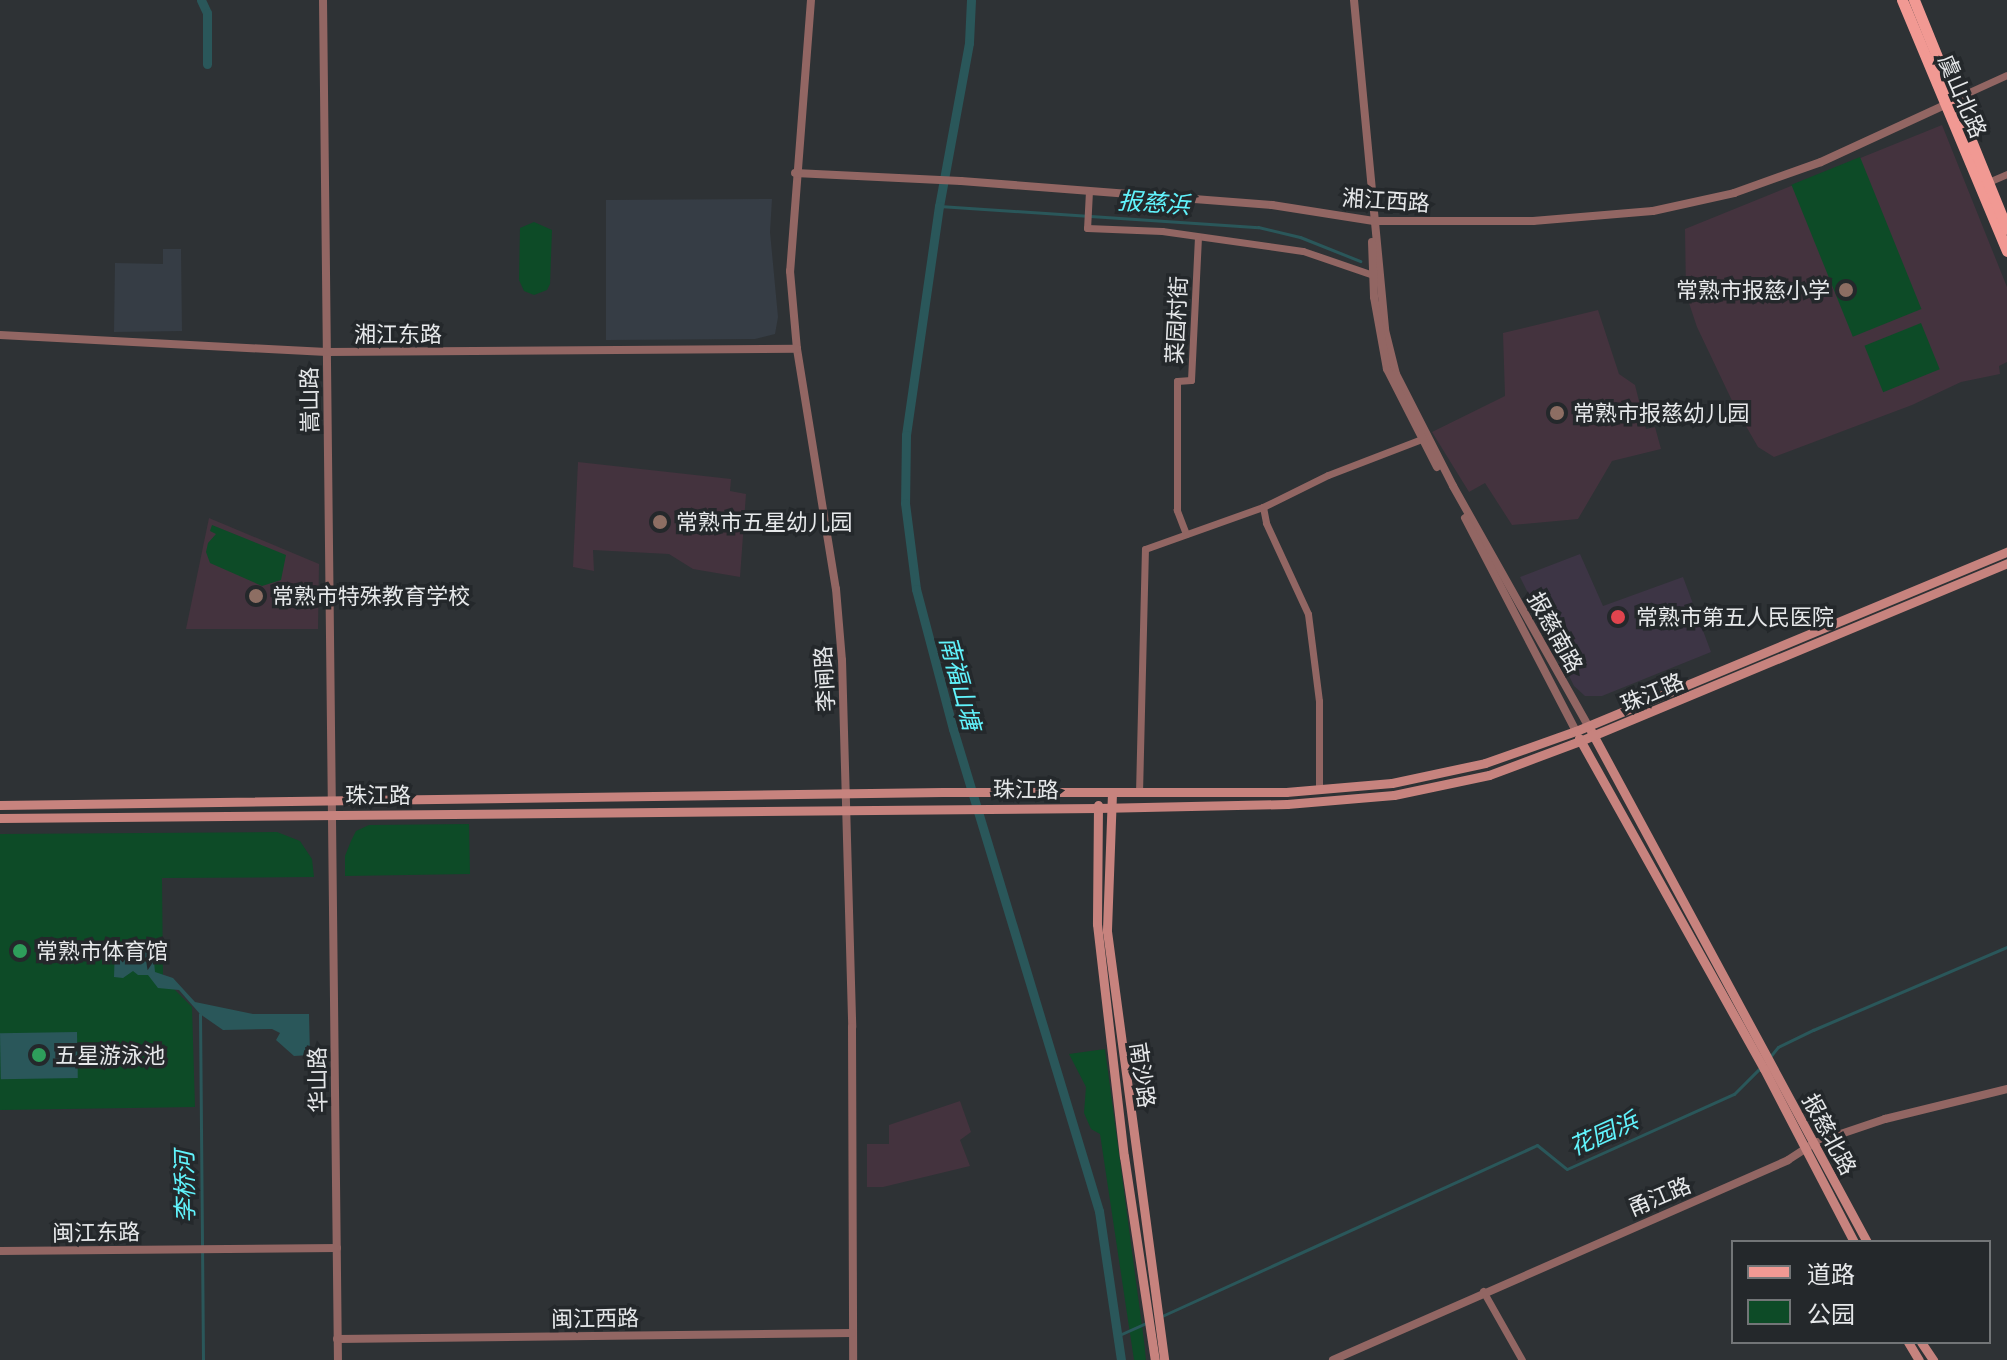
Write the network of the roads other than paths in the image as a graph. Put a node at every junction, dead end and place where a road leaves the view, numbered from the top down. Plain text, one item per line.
1 (323, 0) edge
2 (811, 0) edge
3 (1354, 0) edge
4 (1902, 0) edge
5 (1914, 0) edge
6 (2007, 75) edge
7 (1950, 102) junction
8 (795, 173) junction
9 (2007, 174) edge
10 (1986, 183) junction
11 (1089, 191) junction
12 (1374, 221) junction
13 (2007, 229) edge
14 (1198, 237) junction
15 (2007, 251) edge
16 (1373, 275) junction
17 (0, 335) edge
18 (797, 349) junction
19 (327, 352) junction
20 (1422, 439) junction
21 (1263, 507) junction
22 (1186, 534) junction
23 (2007, 552) edge
24 (2007, 563) edge
25 (1588, 726) junction
26 (1576, 731) junction
27 (1593, 736) junction
28 (1580, 741) junction
29 (1319, 789) junction
30 (1098, 793) junction
31 (1112, 793) junction
32 (1139, 793) junction
33 (846, 796) junction
34 (332, 799) junction
35 (0, 805) edge
36 (1111, 807) junction
37 (1098, 808) junction
38 (846, 809) junction
39 (332, 813) junction
40 (0, 818) edge
41 (1750, 1043) joint
42 (1761, 1043) joint
43 (1770, 1069) junction
44 (2007, 1089) edge
45 (1814, 1143) junction
46 (1804, 1149) junction
47 (1853, 1240) edge
48 (1866, 1240) edge
49 (337, 1248) junction
50 (0, 1251) edge
51 (1483, 1291) junction
52 (1153, 1311) junction
53 (1154, 1325) junction
54 (852, 1333) junction
55 (337, 1339) junction
56 (338, 1360) edge
57 (853, 1360) edge
58 (1155, 1360) edge
59 (1164, 1360) edge
60 (1333, 1360) edge
61 (1522, 1360) edge

1 - 19 street, 嵩山路
2 - 8 street, 李闸路
3 - 12 street, 报慈南路
4 - 7 main road, 虞山北路
5 - 7 main road, 虞山北路
6 - 7 street
7 - 10 main road, 虞山北路
7 - 12 street, 湘江西路
7 - 15 main road, 虞山北路
8 - 11 street, 湘江西路
8 - 18 street, 李闸路
9 - 10 street
10 - 13 main road, 虞山北路
11 - 12 street, 湘江西路
11 - 14 street
12 - 16 street, 报慈南路
12 - 25 street, 报慈南路
14 - 16 street
14 - 22 street, 菜园村街
16 - 20 street, 报慈南路
17 - 19 street, 湘江东路
18 - 19 street, 湘江东路
18 - 33 street, 李闸路
19 - 34 street, 嵩山路
20 - 21 street
20 - 26 street, 报慈南路
21 - 22 street
21 - 29 street
22 - 32 street
23 - 25 main road, 珠江路
24 - 27 main road, 珠江路
25 - 26 main road, 珠江路
25 - 27 main road, 报慈南路
26 - 28 main road, 报慈南路
26 - 29 main road, 珠江路
27 - 28 main road, 珠江路
27 - 42 main road, 报慈南路
28 - 36 main road, 珠江路
28 - 41 main road, 报慈南路
29 - 32 main road, 珠江路
30 - 31 main road, 珠江路
30 - 33 main road, 珠江路
30 - 37 main road, 南沙路
31 - 32 main road, 珠江路
31 - 36 main road, 南沙路
33 - 34 main road, 珠江路
33 - 38 street, 李闸路
34 - 35 main road, 珠江路
34 - 39 street, 华山路
36 - 37 main road, 珠江路
36 - 52 main road, 南沙路
37 - 38 main road, 珠江路
37 - 52 main road, 南沙路
38 - 39 main road, 珠江路
38 - 54 street, 李闸路
39 - 40 main road, 珠江路
39 - 49 street, 华山路
41 - 43 main road, 报慈北路
42 - 43 main road, 报慈北路
43 - 45 main road, 报慈北路
43 - 46 main road, 报慈北路
44 - 45 street, 甬江路
45 - 46 street, 甬江路
45 - 48 main road, 报慈北路
46 - 47 main road, 报慈北路
46 - 51 street, 甬江路
49 - 50 street, 闽江东路
49 - 55 street, 华山路
51 - 60 street, 甬江路
51 - 61 street
52 - 53 main road, 南沙路
53 - 58 main road, 南沙路
53 - 59 main road, 南沙路
54 - 55 street, 闽江西路
54 - 57 street, 李闸路
55 - 56 street, 华山路

